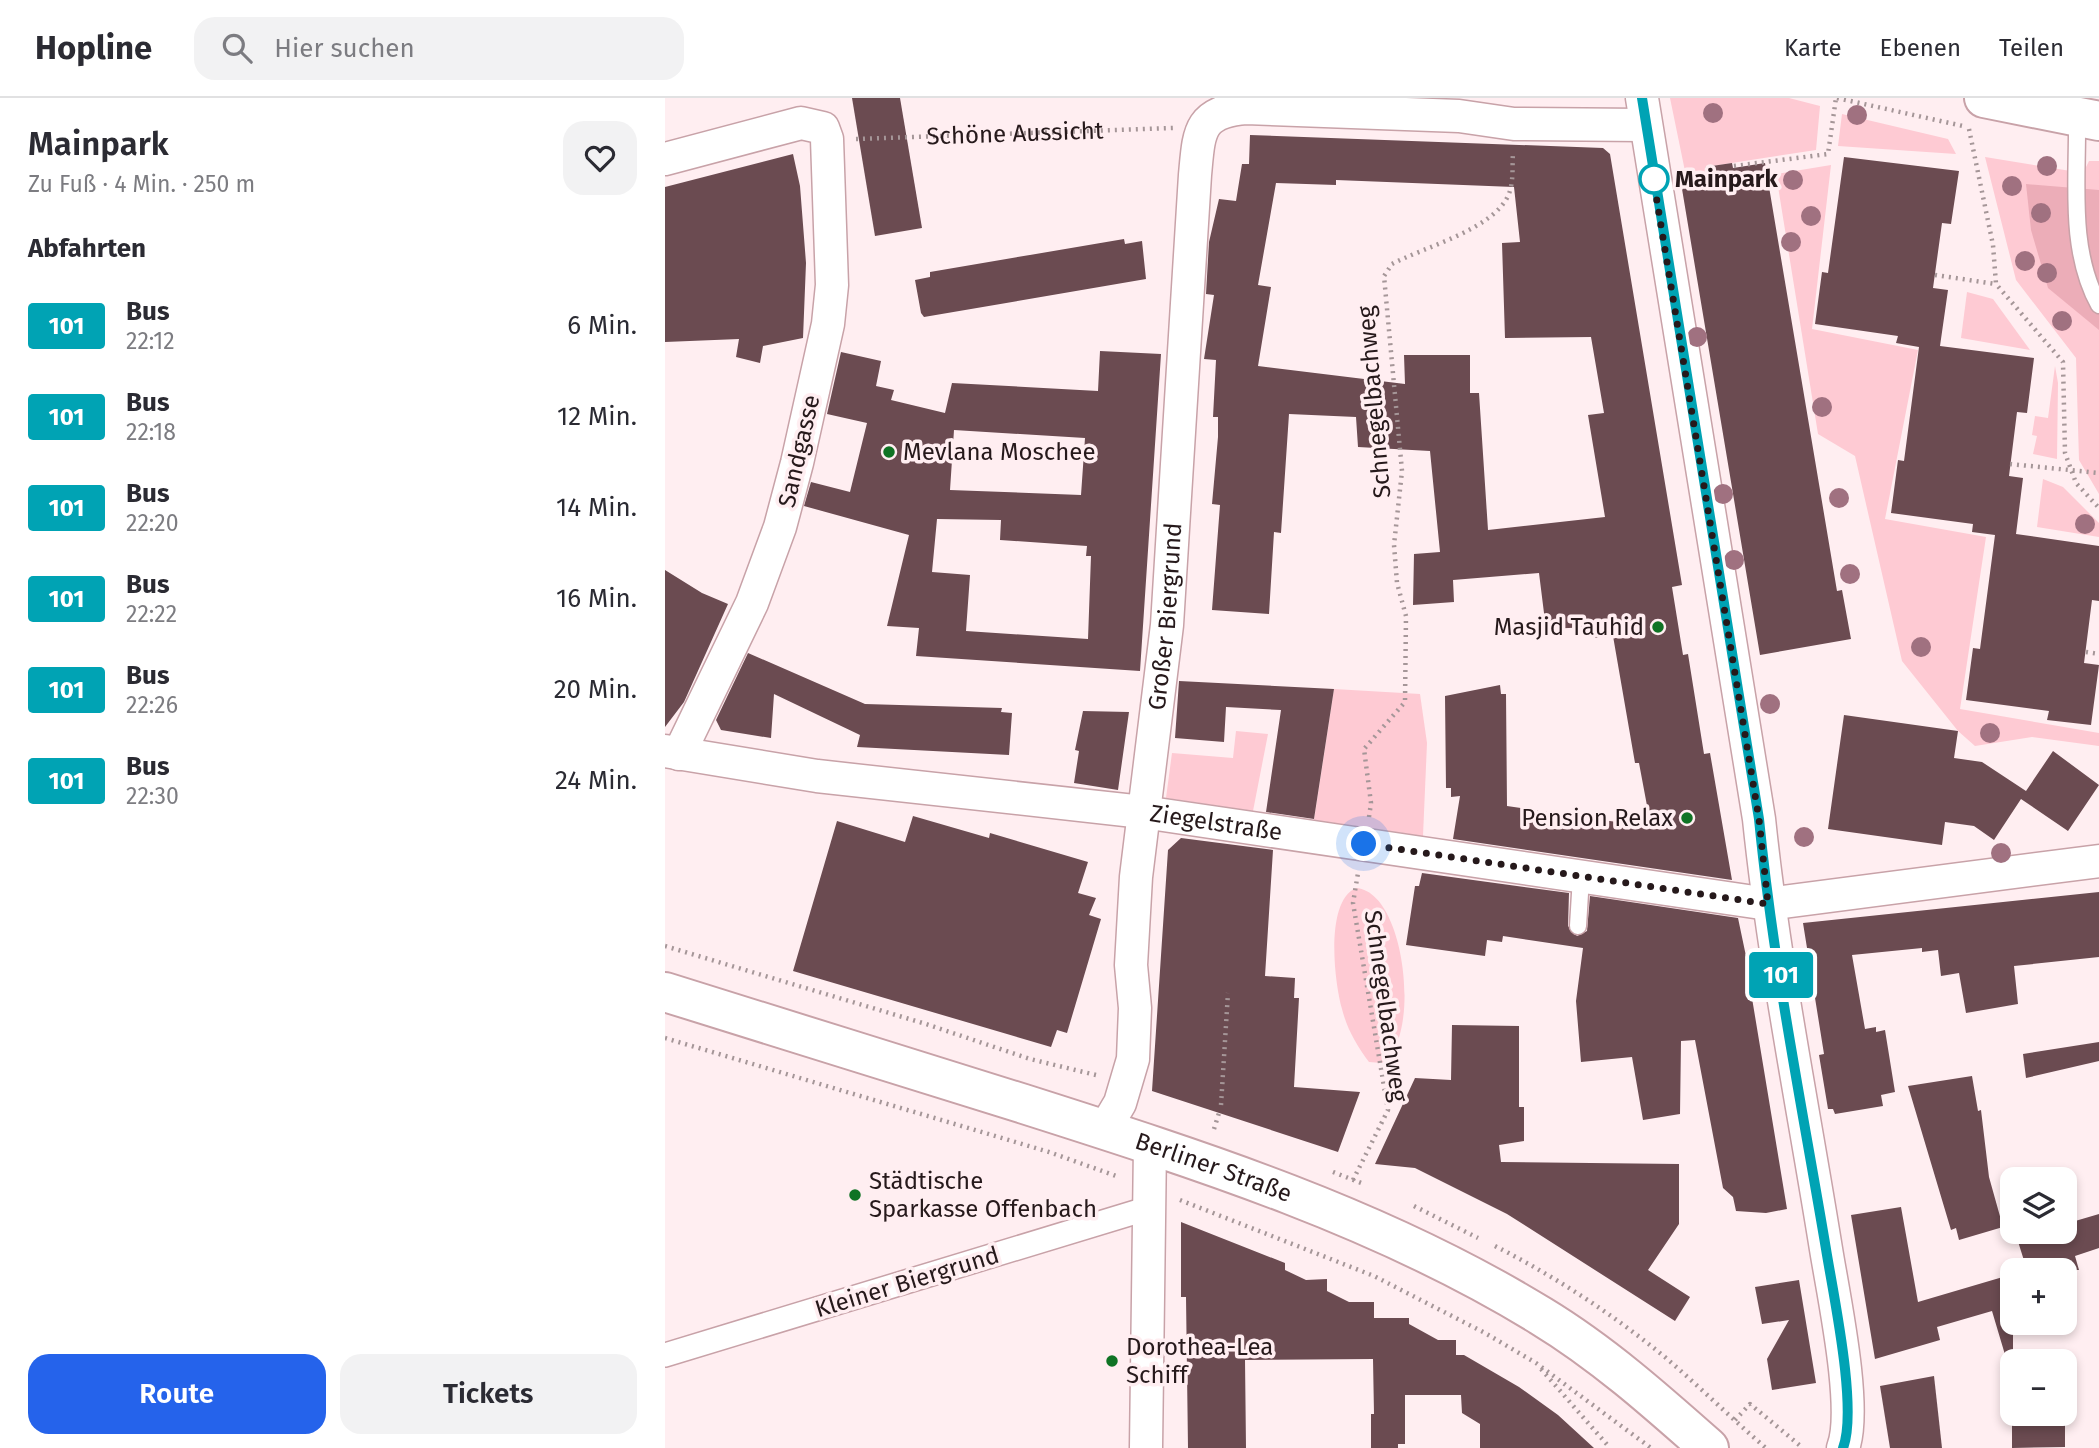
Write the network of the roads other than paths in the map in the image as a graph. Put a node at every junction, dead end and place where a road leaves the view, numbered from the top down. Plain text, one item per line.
1 (1643, 111) edge
2 (1973, 113) edge
3 (2088, 119) edge
4 (665, 159) edge
5 (2099, 305) edge
6 (672, 752) edge
7 (1143, 813) junction
8 (2099, 861) edge
9 (1581, 877) junction
10 (1768, 904) junction
11 (1578, 926) dead end
12 (665, 992) edge
13 (1104, 1129) junction
14 (1150, 1145) junction
15 (1149, 1208) junction
16 (665, 1355) edge
17 (1718, 1439) edge
18 (1146, 1448) edge
19 (1843, 1448) edge

1 - 7 street, Großer Biergrund
1 - 10 street
2 - 3 main road
3 - 5 lane
4 - 6 street, Sandgasse
6 - 7 street, Ziegelstraße
7 - 9 street, Ziegelstraße
7 - 13 street, Großer Biergrund
8 - 10 street, Ziegelstraße
9 - 10 street, Ziegelstraße
9 - 11 lane
10 - 19 street
12 - 13 main road, Berliner Straße
13 - 14 main road, Berliner Straße
14 - 15 street
14 - 17 main road, Berliner Straße
15 - 16 street, Kleiner Biergrund
15 - 18 street

